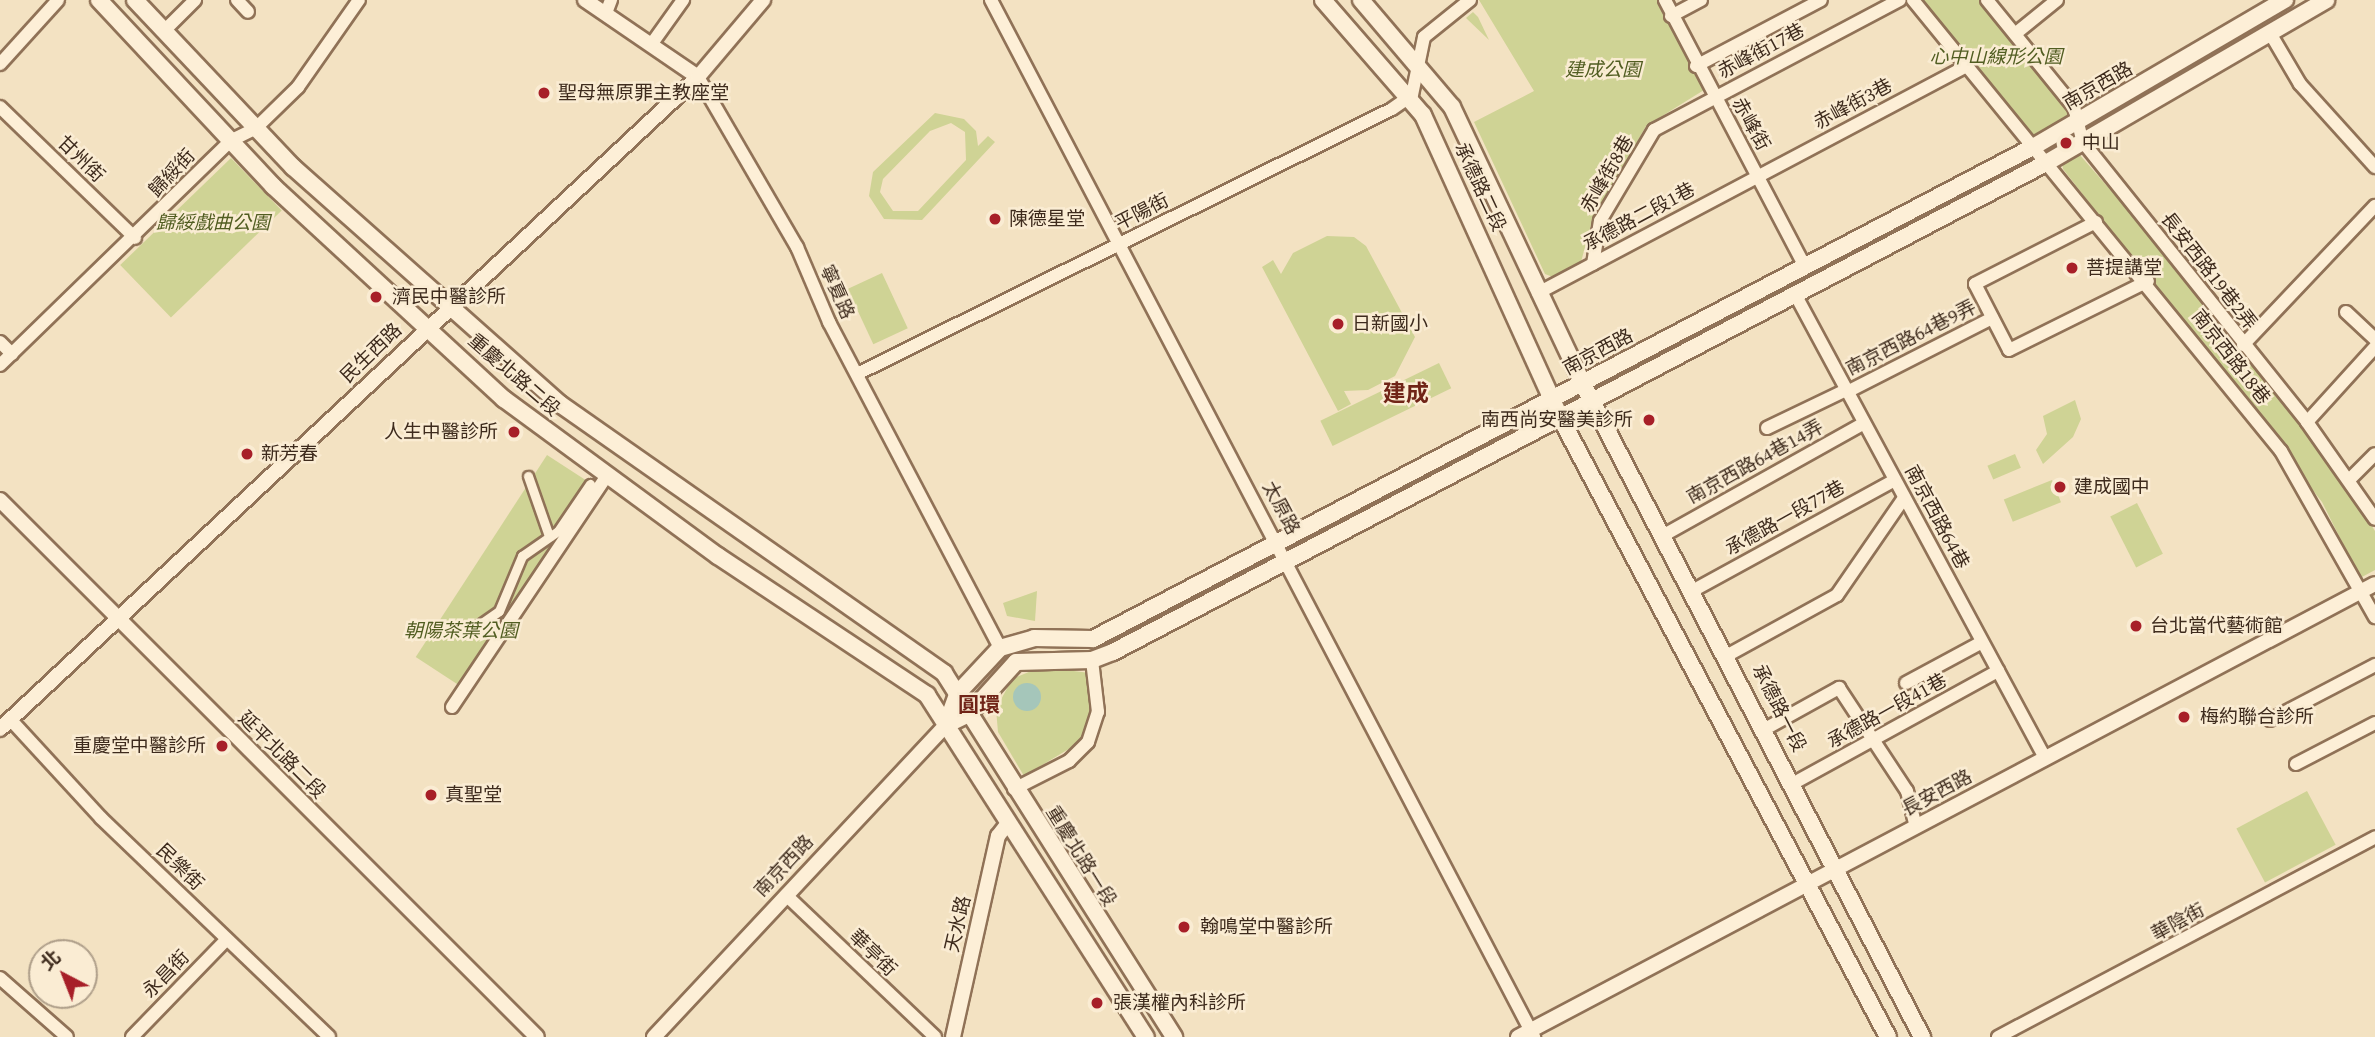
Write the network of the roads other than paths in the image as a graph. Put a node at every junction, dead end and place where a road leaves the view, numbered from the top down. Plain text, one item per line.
1 (58, 0) edge
2 (99, 0) edge
3 (135, 0) edge
4 (195, 0) edge
5 (237, 0) edge
6 (359, 0) edge
7 (585, 0) edge
8 (684, 0) edge
9 (763, 0) edge
10 (991, 0) edge
11 (1323, 0) edge
12 (1361, 0) edge
13 (1470, 0) edge
14 (1665, 0) edge
15 (1701, 0) edge
16 (1821, 0) edge
17 (1900, 0) edge
18 (1913, 0) edge
19 (1987, 0) edge
20 (2057, 0) edge
21 (2286, 0) edge
22 (2326, 0) edge
23 (1685, 4) edge
24 (609, 7) edge
25 (248, 12) dead end
26 (1671, 16) junction
27 (164, 31) junction
28 (2270, 33) junction
29 (2015, 34) junction
30 (653, 42) junction
31 (1419, 62) junction
32 (0, 64) edge
33 (1696, 65) junction
34 (1966, 65) junction
35 (698, 77) junction
36 (1412, 95) junction
37 (1714, 97) junction
38 (0, 107) edge
39 (2079, 121) junction
40 (255, 128) junction
41 (230, 141) junction
42 (2083, 142) junction
43 (2033, 147) junction
44 (2048, 162) junction
45 (2375, 167) edge
46 (1758, 176) junction
47 (2375, 206) edge
48 (2096, 222) junction
49 (135, 238) junction
50 (1119, 245) junction
51 (1593, 264) junction
52 (1805, 267) junction
53 (2148, 281) junction
54 (1538, 293) junction
55 (1795, 294) junction
56 (450, 306) junction
57 (2346, 312) dead end
58 (1992, 318) junction
59 (426, 327) junction
60 (2375, 339) edge
61 (0, 342) edge
62 (2243, 345) junction
63 (2375, 347) edge
64 (12, 354) junction
65 (0, 365) edge
66 (857, 374) junction
67 (1583, 384) junction
68 (1847, 391) junction
69 (1556, 398) junction
70 (1592, 401) junction
71 (1560, 417) junction
72 (2307, 422) junction
73 (1864, 423) junction
74 (1767, 428) dead end
75 (2375, 454) edge
76 (528, 476) dead end
77 (606, 477) junction
78 (2350, 479) junction
79 (1895, 480) junction
80 (590, 484) dead end
81 (1904, 498) junction
82 (0, 500) edge
83 (2375, 519) edge
84 (1664, 535) junction
85 (549, 536) junction
86 (1279, 543) junction
87 (1286, 559) junction
88 (2368, 588) edge
89 (1693, 590) junction
90 (2375, 617) edge
91 (119, 619) junction
92 (479, 625) dead end
93 (1982, 642) junction
94 (1000, 648) junction
95 (1728, 655) junction
96 (1092, 660) junction
97 (2375, 665) edge
98 (1998, 671) junction
99 (1906, 683) dead end
100 (957, 694) junction
101 (452, 707) dead end
102 (969, 714) junction
103 (2270, 720) dead end
104 (2375, 723) edge
105 (5, 724) edge
106 (946, 724) junction
107 (1765, 729) junction
108 (1874, 741) junction
109 (2045, 758) junction
110 (2296, 764) dead end
111 (1794, 783) junction
112 (1014, 789) junction
113 (1008, 823) junction
114 (1916, 826) junction
115 (2375, 837) edge
116 (1838, 867) junction
117 (1807, 884) junction
118 (786, 895) junction
119 (228, 939) junction
120 (0, 978) edge
121 (1527, 1035) edge
122 (656, 1036) edge
123 (67, 1037) edge
124 (132, 1037) edge
125 (330, 1037) edge
126 (537, 1037) edge
127 (935, 1037) edge
128 (953, 1037) edge
129 (1146, 1037) edge
130 (1174, 1037) edge
131 (1888, 1037) edge
132 (1922, 1037) edge
133 (1998, 1037) edge

1 - 32 street
2 - 41 main road, 重慶北路二段
3 - 27 main road, 重慶北路二段
4 - 27 street
5 - 25 street
6 - 40 street, 歸綏街
7 - 24 street, 寧夏路
8 - 30 street
9 - 35 street, 民生西路
10 - 50 street, 太原路
11 - 36 main road, 承德路二段
12 - 31 main road, 承德路二段
13 - 31 street
14 - 26 street, 赤峰街
15 - 23 street
16 - 33 street
17 - 37 street, 赤峰街17巷
18 - 34 street, 南京西路18巷
19 - 29 street
20 - 29 street
21 - 39 main road, 南京西路
22 - 28 main road, 南京西路
23 - 26 street
24 - 30 street, 寧夏路
26 - 33 street, 赤峰街
27 - 40 main road, 重慶北路二段
28 - 42 main road, 南京西路
28 - 45 street
29 - 39 street
30 - 35 street, 寧夏路
31 - 36 street
31 - 54 main road, 承德路二段
33 - 37 street, 赤峰街
34 - 43 street, 南京西路18巷
34 - 46 street, 赤峰街3巷
35 - 56 street, 民生西路
35 - 66 street, 寧夏路
36 - 50 street, 平陽街
36 - 69 main road, 承德路二段
37 - 46 street, 赤峰街
37 - 51 street, 赤峰街8巷
38 - 49 street, 甘州街
39 - 42 street
39 - 43 main road, 南京西路
40 - 41 street, 歸綏街
40 - 56 main road, 重慶北路二段
41 - 49 street, 歸綏街
41 - 59 main road, 重慶北路二段
42 - 44 main road, 南京西路
42 - 62 street, 長安西路19巷2弄
43 - 44 street, 南京西路18巷
43 - 52 main road, 南京西路
44 - 48 street, 南京西路18巷
44 - 55 main road, 南京西路
46 - 51 street, 承德路二段1巷
46 - 52 street, 赤峰街
47 - 62 street
48 - 53 street, 南京西路18巷
48 - 58 street
49 - 64 street, 歸綏街
50 - 66 street, 平陽街
50 - 86 street, 太原路
51 - 54 street, 承德路二段1巷
52 - 67 main road, 南京西路
53 - 58 street
53 - 88 street, 南京西路18巷
54 - 67 main road, 承德路二段
55 - 68 street, 南京西路64巷
55 - 70 main road, 南京西路
56 - 59 street, 民生西路
56 - 100 main road, 重慶北路二段
57 - 60 street
58 - 68 street, 南京西路64巷9弄
59 - 77 main road, 重慶北路二段
59 - 91 street, 民生西路
61 - 64 street
62 - 72 street, 長安西路19巷2弄
63 - 72 street
64 - 65 street, 歸綏街
66 - 94 street, 寧夏路
67 - 69 main road, 南京西路
67 - 70 main road, 承德路二段
68 - 73 street, 南京西路64巷
68 - 74 street, 南京西路64巷9弄
69 - 71 main road, 承德路二段
69 - 86 main road, 南京西路
70 - 71 main road, 南京西路
70 - 84 main road, 承德路一段
71 - 87 main road, 南京西路
71 - 117 main road
72 - 78 street, 長安西路19巷2弄
73 - 79 street, 南京西路64巷
73 - 84 street, 南京西路64巷14弄
75 - 78 street
76 - 85 street
77 - 101 street
77 - 106 main road, 重慶北路二段
78 - 83 street, 長安西路19巷2弄
79 - 81 street, 南京西路64巷
79 - 89 street, 承德路一段77巷
80 - 85 street
81 - 93 street, 南京西路64巷
81 - 95 street
82 - 91 street, 延平北路二段
84 - 89 main road, 承德路一段
85 - 92 street
86 - 87 street, 太原路
86 - 94 main road, 南京西路
87 - 96 main road, 南京西路
87 - 121 street, 太原路
88 - 90 street, 南京西路18巷
88 - 109 street, 長安西路
89 - 95 main road, 承德路一段
91 - 105 street, 民生西路
91 - 126 street, 延平北路二段
93 - 98 street, 南京西路64巷
93 - 99 street
94 - 100 main road, 南京西路
95 - 107 main road, 承德路一段
96 - 102 main road, 南京西路
96 - 112 street
97 - 103 street
98 - 108 street, 承德路一段41巷
98 - 109 street, 南京西路64巷
100 - 102 main road, 重慶北路一段
100 - 106 main road, 南京西路
102 - 106 main road, 南京西路
102 - 112 main road, 重慶北路一段
104 - 110 street
105 - 119 street, 民樂街
106 - 113 main road
106 - 118 street, 南京西路
107 - 108 street
107 - 111 main road, 承德路一段
108 - 111 street, 承德路一段41巷
108 - 114 street
109 - 114 street, 長安西路
111 - 116 main road, 承德路一段
112 - 130 main road, 重慶北路一段
113 - 128 street, 天水路
113 - 129 main road
114 - 116 street, 長安西路
115 - 133 street, 華陰街
116 - 117 street, 長安西路
116 - 132 main road, 承德路一段
117 - 121 street, 長安西路
117 - 131 main road
118 - 122 street, 南京西路
118 - 127 street, 華亭街
119 - 124 street, 永昌街
119 - 125 street, 民樂街
120 - 123 street

